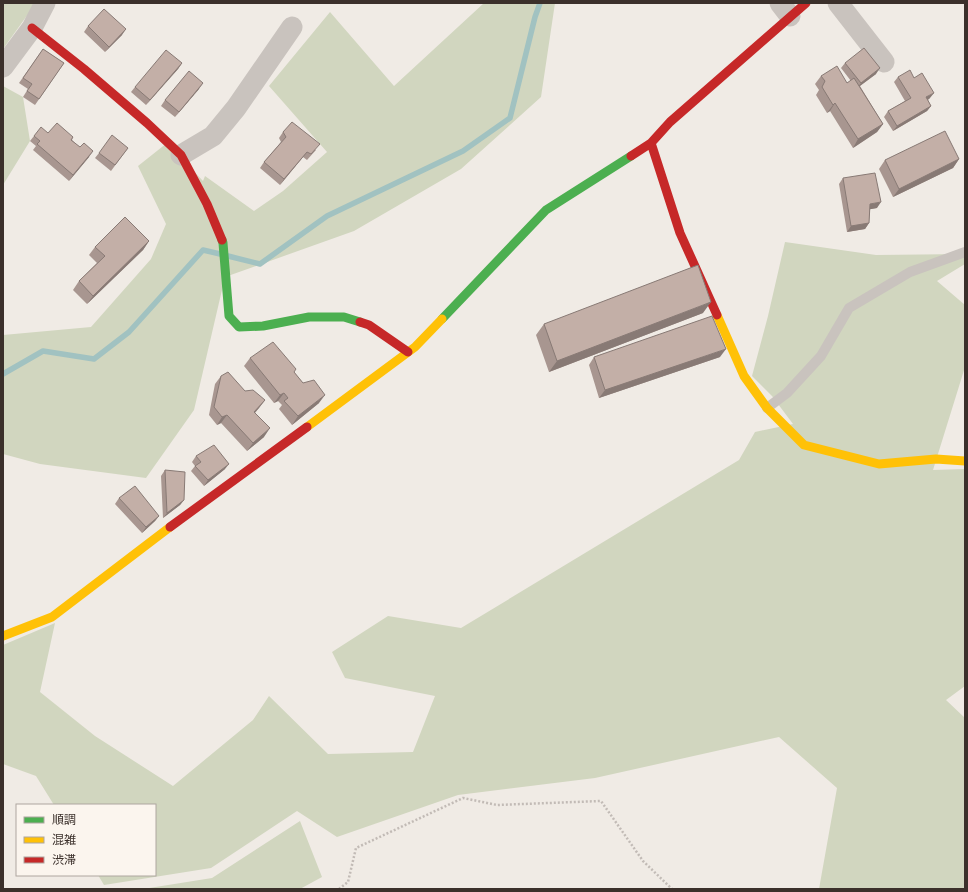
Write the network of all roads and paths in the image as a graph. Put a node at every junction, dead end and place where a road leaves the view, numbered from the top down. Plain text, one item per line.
1 (45, 3) edge
2 (838, 3) edge
3 (792, 7) edge
4 (292, 27) dead end
5 (32, 28) junction
6 (884, 62) dead end
7 (3, 67) edge
8 (651, 143) junction
9 (181, 155) junction
10 (965, 252) edge
11 (408, 352) junction
12 (767, 408) junction
13 (965, 461) edge
14 (3, 636) edge
15 (339, 889) edge
16 (672, 889) edge

1 - 5 street
2 - 6 street
3 - 8 street
4 - 9 street
5 - 7 street
5 - 9 street
8 - 11 street
8 - 12 street
9 - 11 street
10 - 12 lane
11 - 14 street
12 - 13 street
15 - 16 path

